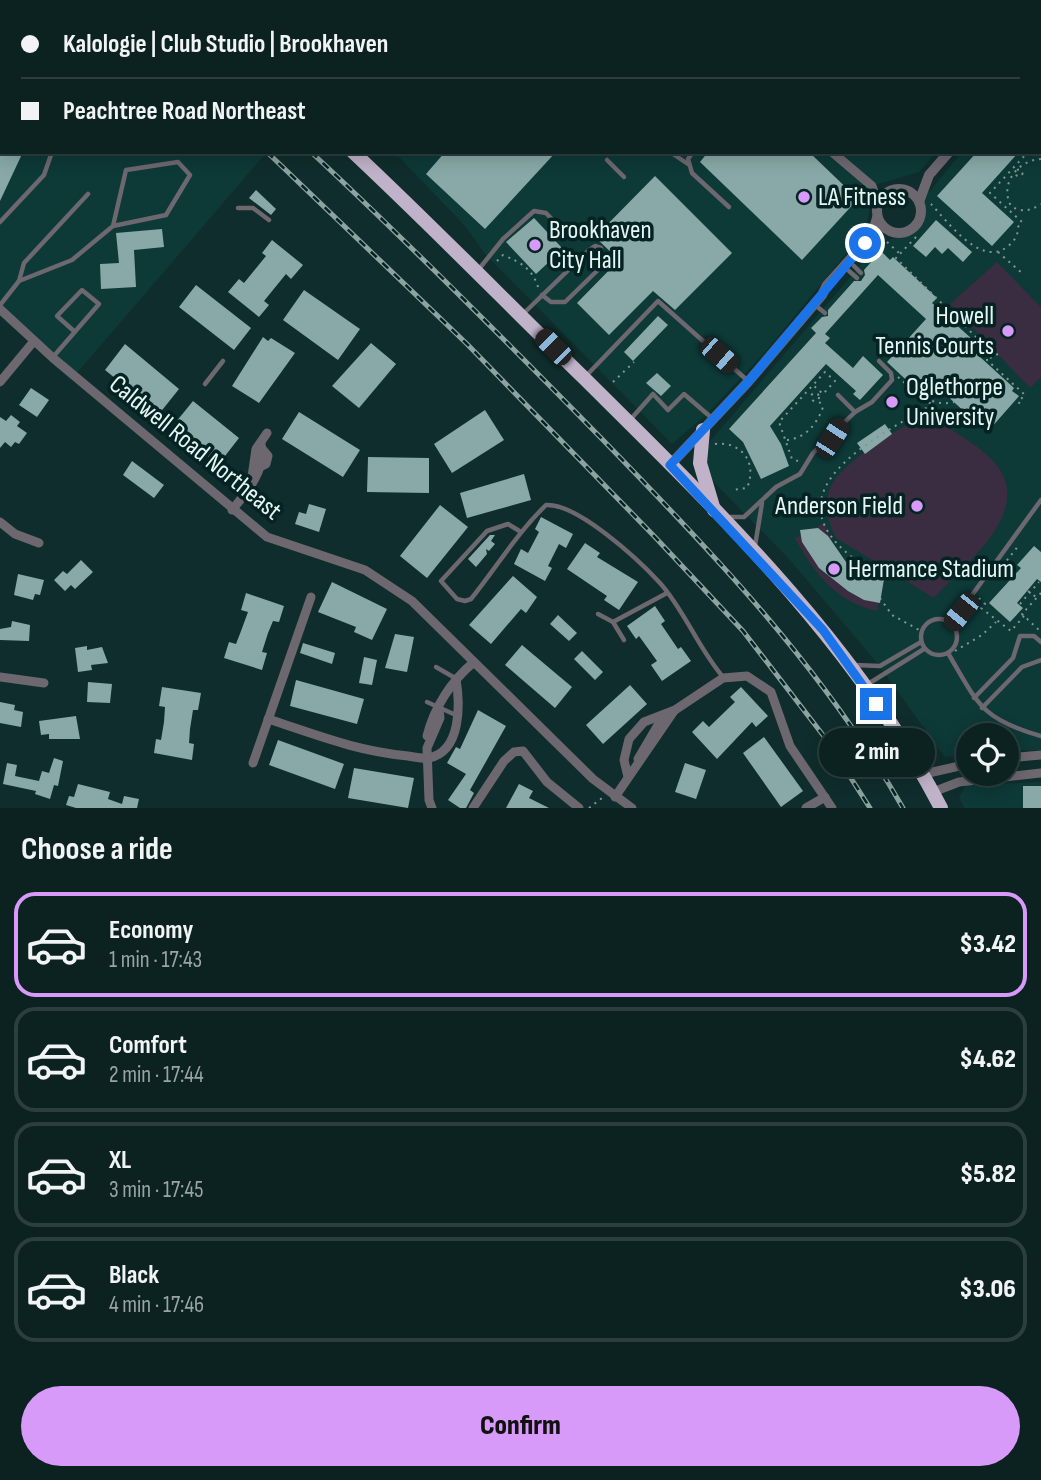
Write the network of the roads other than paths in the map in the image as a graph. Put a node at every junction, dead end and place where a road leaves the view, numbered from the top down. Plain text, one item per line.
1 (51, 154) edge
2 (355, 154) edge
3 (673, 154) edge
4 (692, 154) edge
5 (834, 154) edge
6 (947, 154) edge
7 (607, 160) dead end
8 (689, 164) junction
9 (624, 177) dead end
10 (926, 180) junction
11 (872, 186) junction
12 (908, 191) junction
13 (887, 192) junction
14 (88, 194) dead end
15 (924, 203) junction
16 (878, 204) junction
17 (729, 207) dead end
18 (238, 208) dead end
19 (877, 218) junction
20 (269, 220) dead end
21 (0, 222) edge
22 (113, 226) junction
23 (564, 232) dead end
24 (890, 238) junction
25 (477, 271) junction
26 (19, 281) junction
27 (540, 293) junction
28 (818, 300) junction
29 (0, 307) edge
30 (825, 313) dead end
31 (522, 316) junction
32 (75, 332) junction
33 (34, 341) junction
34 (53, 358) junction
35 (223, 361) dead end
36 (879, 361) dead end
37 (584, 379) junction
38 (0, 382) edge
39 (748, 382) junction
40 (205, 384) dead end
41 (838, 396) dead end
42 (855, 412) junction
43 (628, 421) junction
44 (708, 425) junction
45 (267, 433) dead end
46 (670, 465) junction
47 (1041, 500) edge
48 (762, 502) junction
49 (232, 510) junction
50 (717, 514) junction
51 (0, 522) edge
52 (522, 532) junction
53 (39, 543) dead end
54 (756, 555) junction
55 (667, 593) junction
56 (311, 597) dead end
57 (598, 614) dead end
58 (613, 622) junction
59 (951, 624) junction
60 (624, 640) dead end
61 (921, 642) junction
62 (1041, 642) edge
63 (924, 649) junction
64 (948, 653) junction
65 (1041, 660) edge
66 (474, 662) junction
67 (849, 665) junction
68 (436, 667) dead end
69 (0, 677) edge
70 (723, 678) junction
71 (456, 679) junction
72 (44, 683) dead end
73 (865, 687) junction
74 (974, 698) junction
75 (427, 702) dead end
76 (982, 708) junction
77 (439, 709) junction
78 (675, 710) junction
79 (459, 716) junction
80 (268, 719) junction
81 (644, 722) junction
82 (656, 733) junction
83 (1041, 736) edge
84 (428, 753) junction
85 (1041, 755) edge
86 (1019, 757) edge
87 (253, 763) dead end
88 (956, 767) edge
89 (1041, 773) edge
90 (631, 774) junction
91 (924, 774) junction
92 (933, 792) junction
93 (615, 797) junction
94 (825, 797) junction
95 (432, 808) edge
96 (472, 808) edge
97 (579, 808) edge
98 (632, 808) edge
99 (806, 808) edge
100 (832, 808) edge
101 (942, 808) edge

1 - 21 lane
2 - 25 highway
3 - 8 lane
4 - 8 lane
5 - 11 street
6 - 10 street
7 - 9 lane
8 - 17 lane
10 - 12 street
10 - 15 street
11 - 13 street
11 - 16 street
12 - 13 street
12 - 15 street
13 - 16 street
14 - 26 lane
15 - 24 street
16 - 19 street
18 - 20 lane
19 - 24 street
19 - 28 street
22 - 22 lane
22 - 26 lane
23 - 25 lane
24 - 28 street
25 - 31 highway
26 - 29 lane
27 - 27 lane
27 - 31 lane
28 - 30 lane
28 - 39 street
29 - 33 street, Caldwell Road Northeast
31 - 37 highway
32 - 32 lane
32 - 34 lane
33 - 34 street, Caldwell Road Northeast
33 - 38 street
34 - 49 street, Caldwell Road Northeast
35 - 40 lane
36 - 42 lane
37 - 39 lane
37 - 43 highway
39 - 44 street
41 - 42 lane
42 - 48 lane
43 - 44 lane
43 - 46 highway
44 - 46 street
44 - 50 highway
45 - 49 street
46 - 50 highway
47 - 59 lane
48 - 50 lane
48 - 54 lane
49 - 66 street, Caldwell Road Northeast
50 - 54 highway
51 - 53 street
52 - 52 lane
52 - 55 lane
54 - 67 highway
55 - 58 lane
55 - 70 lane
56 - 80 street
57 - 58 lane
58 - 60 lane
59 - 61 lane
59 - 64 lane
61 - 63 lane
61 - 67 lane
62 - 74 lane
63 - 64 lane
63 - 73 lane
64 - 74 lane
65 - 76 lane
66 - 71 street
66 - 93 street, Caldwell Road Northeast
67 - 73 highway
68 - 71 lane
69 - 72 street
70 - 78 street
70 - 94 street
71 - 77 street
71 - 79 street
73 - 91 highway
74 - 76 lane
75 - 77 lane
76 - 83 lane
77 - 79 lane
77 - 84 street
78 - 81 street
78 - 82 street
79 - 84 street
80 - 84 street
80 - 87 street
81 - 82 lane
81 - 90 street
82 - 90 street
84 - 95 street
85 - 86 street
88 - 91 street
89 - 92 street
90 - 93 street
91 - 92 highway
92 - 101 highway
93 - 98 street, Caldwell Road Northeast
94 - 99 street
94 - 100 street
96 - 97 street

